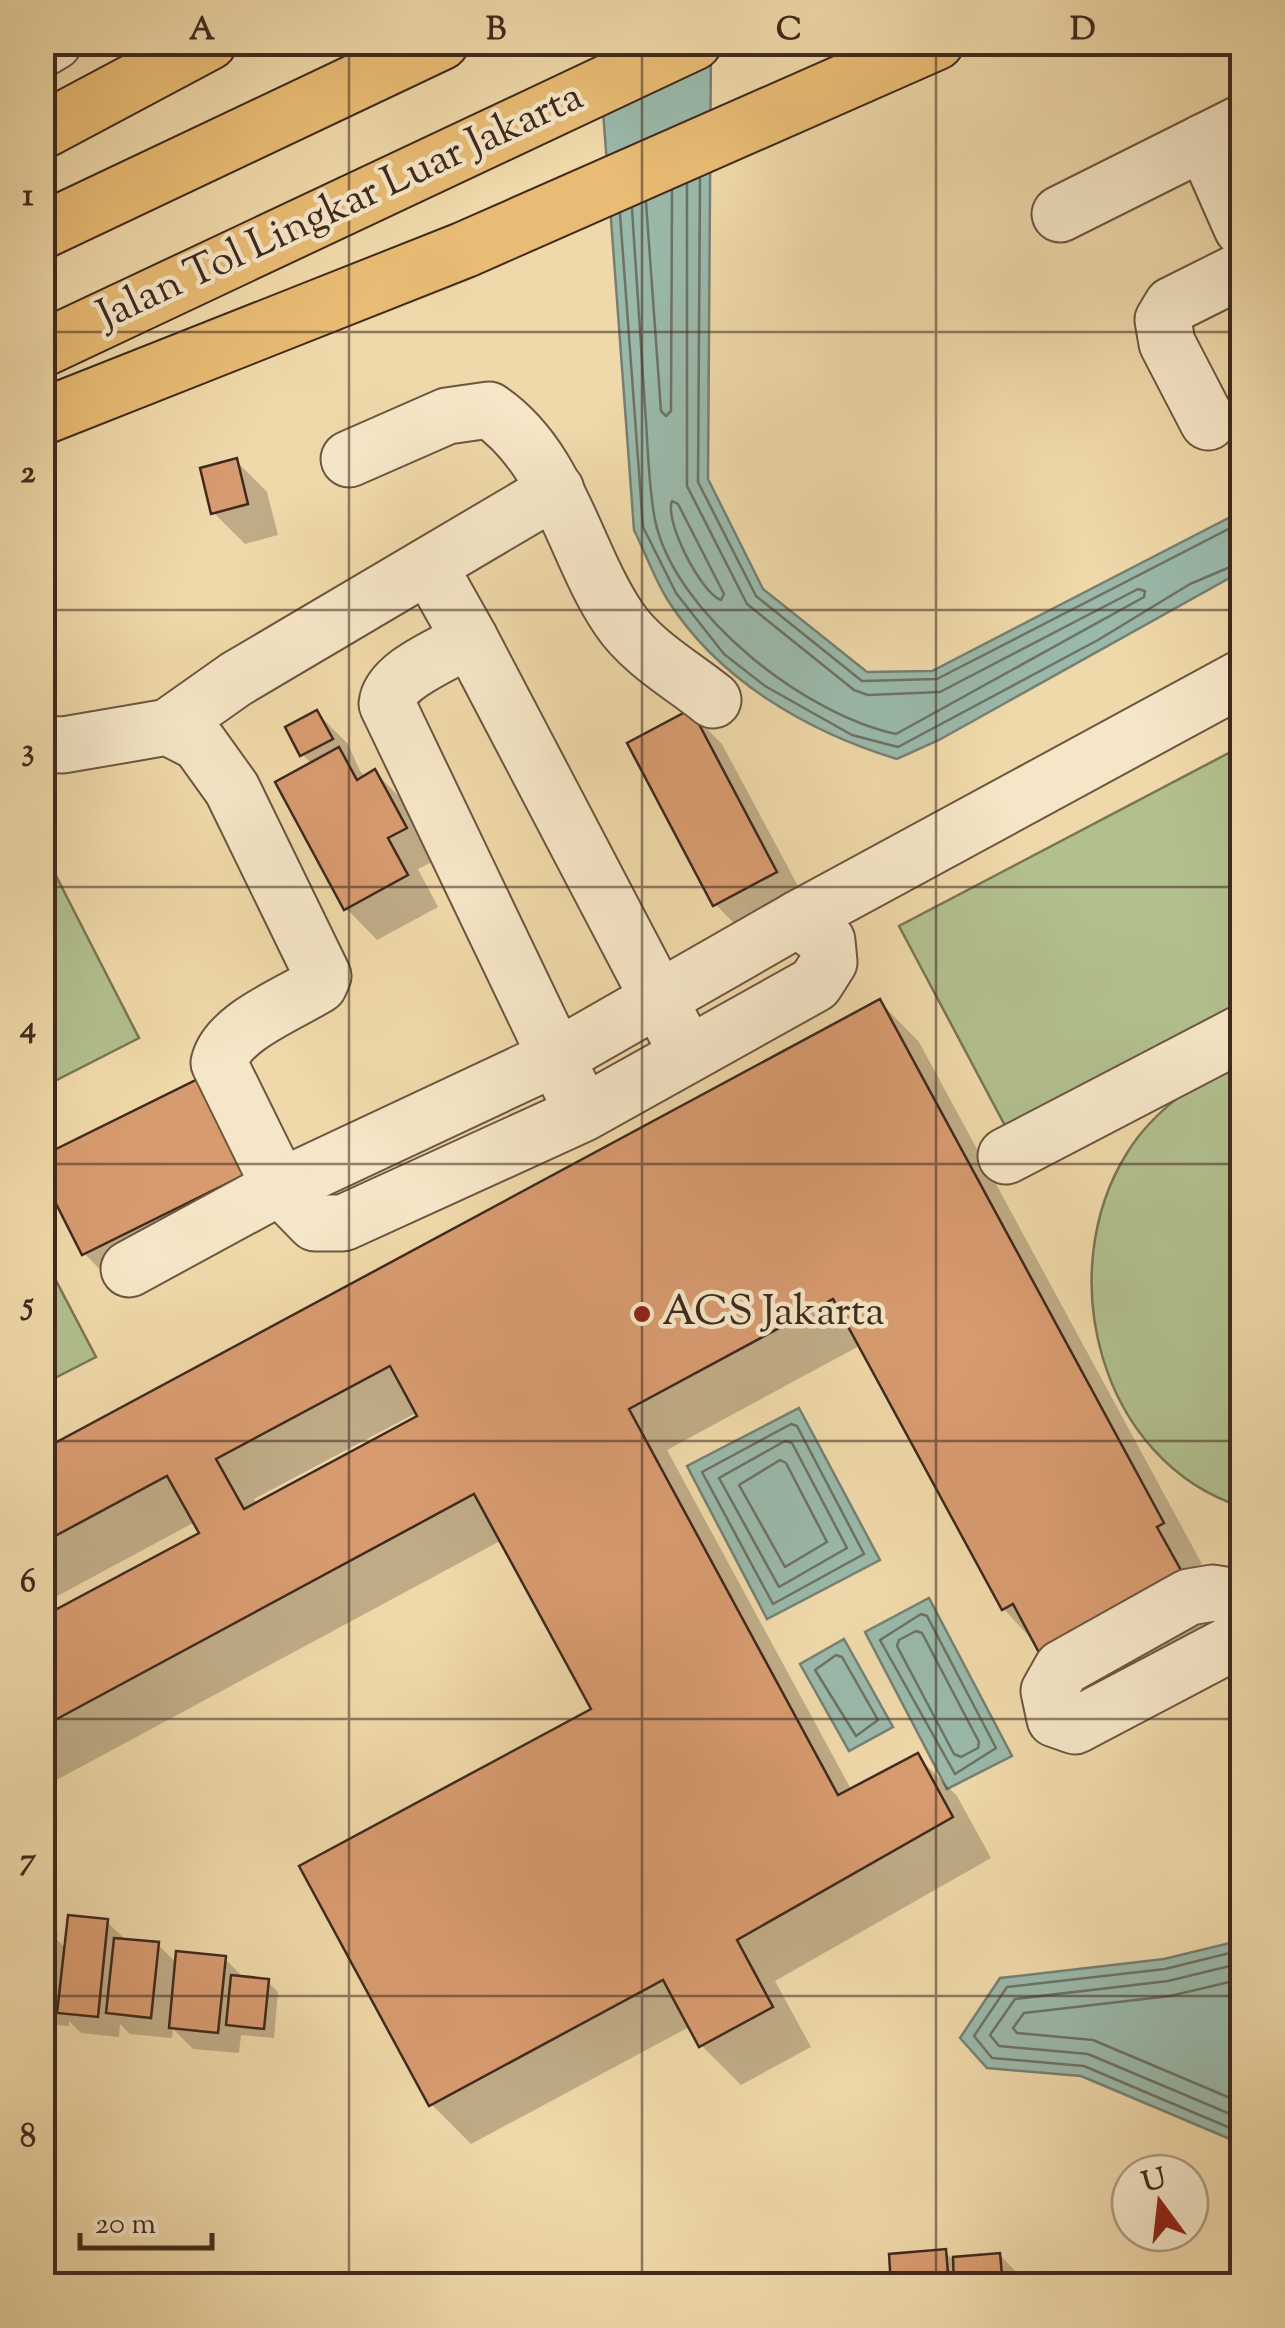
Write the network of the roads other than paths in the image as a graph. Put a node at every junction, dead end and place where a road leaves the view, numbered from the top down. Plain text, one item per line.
1 (54, 42) edge
2 (209, 42) edge
3 (442, 42) edge
4 (694, 42) edge
5 (936, 42) edge
6 (42, 50) edge
7 (42, 131) edge
8 (1224, 133) edge
9 (1060, 214) dead end
10 (1242, 228) edge
11 (42, 232) edge
12 (1242, 270) edge
13 (42, 348) edge
14 (42, 417) edge
15 (1208, 422) dead end
16 (349, 458) dead end
17 (556, 490) junction
18 (429, 566) junction
19 (470, 640) junction
20 (1242, 678) edge
21 (713, 700) dead end
22 (168, 727) junction
23 (42, 744) edge
24 (798, 920) junction
25 (659, 1003) junction
26 (1242, 1033) edge
27 (690, 1056) junction
28 (557, 1058) junction
29 (454, 1105) junction
30 (582, 1114) junction
31 (1006, 1156) dead end
32 (480, 1158) junction
33 (280, 1186) junction
34 (130, 1269) dead end
35 (1242, 1598) edge
36 (1242, 1638) edge

1 - 6 street
2 - 7 highway
3 - 11 highway
4 - 13 highway, Jalan Tol Lingkar Luar Jakarta
5 - 14 highway
8 - 9 street
8 - 10 street
12 - 15 street
16 - 17 street
17 - 18 street
17 - 21 street
18 - 19 street
18 - 22 street
19 - 25 street
19 - 28 street
20 - 24 street
22 - 23 street
22 - 33 street
24 - 25 street
24 - 27 street
25 - 27 street
25 - 28 street
26 - 31 street
27 - 30 street
28 - 29 street
28 - 30 street
29 - 32 street
29 - 33 street
30 - 32 street
32 - 33 street
33 - 34 street
35 - 36 street

